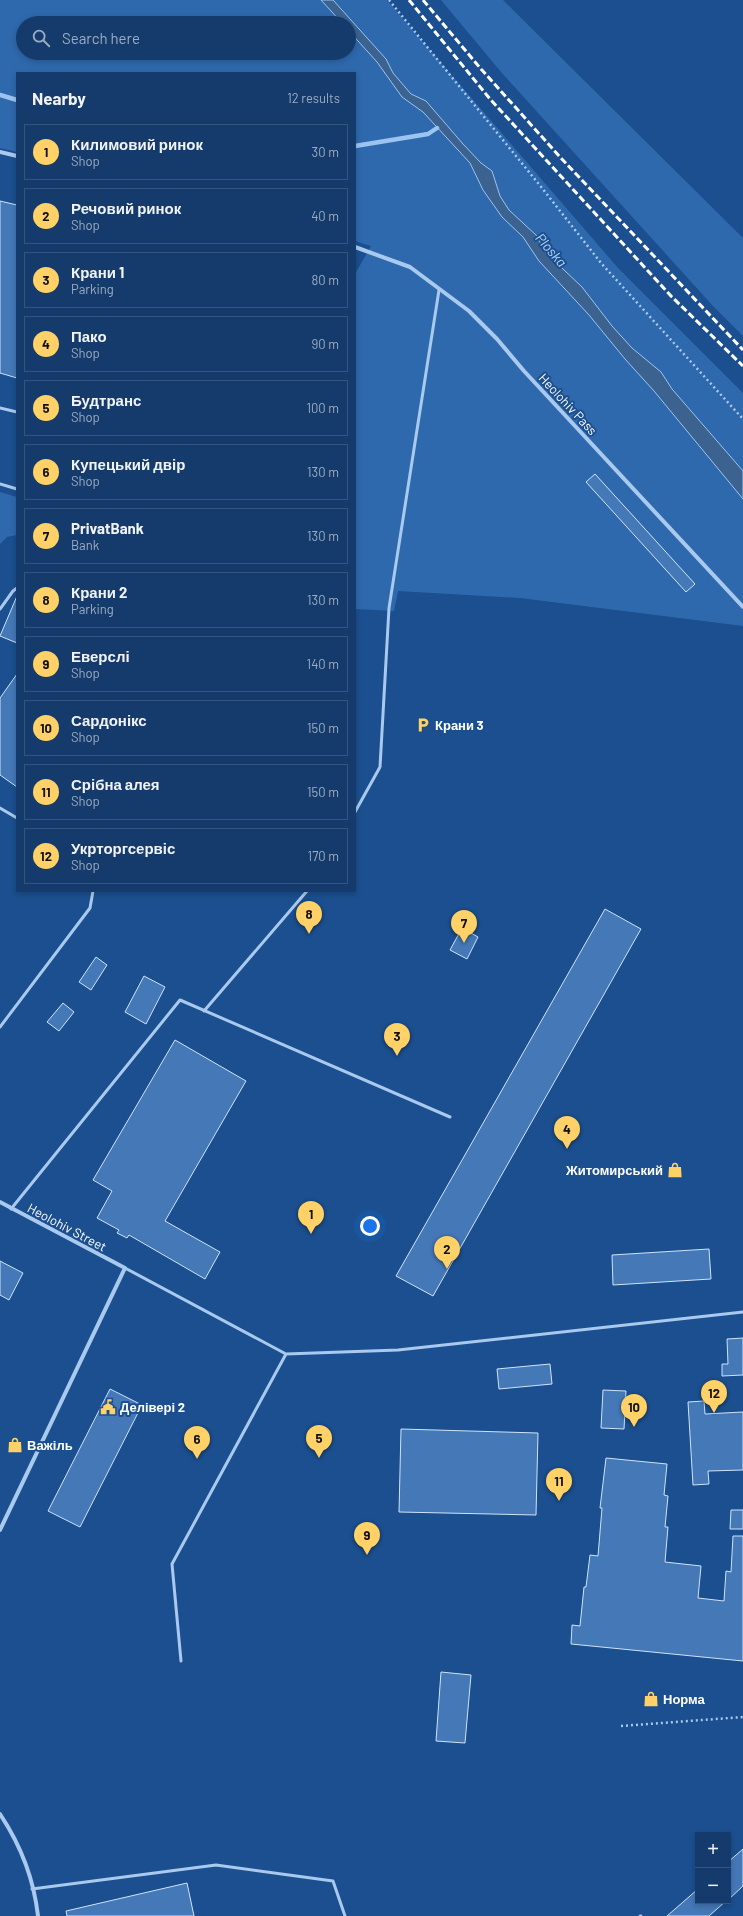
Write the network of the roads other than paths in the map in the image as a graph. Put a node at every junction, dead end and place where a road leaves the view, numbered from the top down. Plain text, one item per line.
1 (0, 152) edge
2 (16, 156) edge
3 (356, 247) edge
4 (439, 290) junction
5 (0, 408) edge
6 (16, 412) edge
7 (0, 484) edge
8 (16, 489) edge
9 (16, 589) edge
10 (743, 607) edge
11 (0, 609) edge
12 (0, 808) edge
13 (356, 810) edge
14 (16, 817) edge
15 (93, 892) edge
16 (306, 892) edge
17 (204, 1011) junction
18 (0, 1027) edge
19 (450, 1117) dead end
20 (0, 1202) edge
21 (11, 1208) junction
22 (125, 1268) junction
23 (743, 1312) edge
24 (286, 1354) junction
25 (0, 1530) edge
26 (181, 1661) dead end
27 (0, 1814) edge
28 (32, 1889) junction
29 (38, 1916) edge
30 (345, 1916) edge

1 - 2 street
3 - 4 street, Heolohiv Pass
4 - 10 street, Heolohiv Pass
4 - 13 lane
5 - 6 lane
7 - 8 lane
9 - 11 lane
12 - 14 lane
15 - 18 lane
16 - 17 lane
17 - 19 lane
17 - 21 lane
20 - 21 street, Heolohiv Street
21 - 22 street, Heolohiv Street
22 - 24 lane
22 - 25 street
23 - 24 lane
24 - 26 lane
27 - 28 street
28 - 29 street
28 - 30 lane

